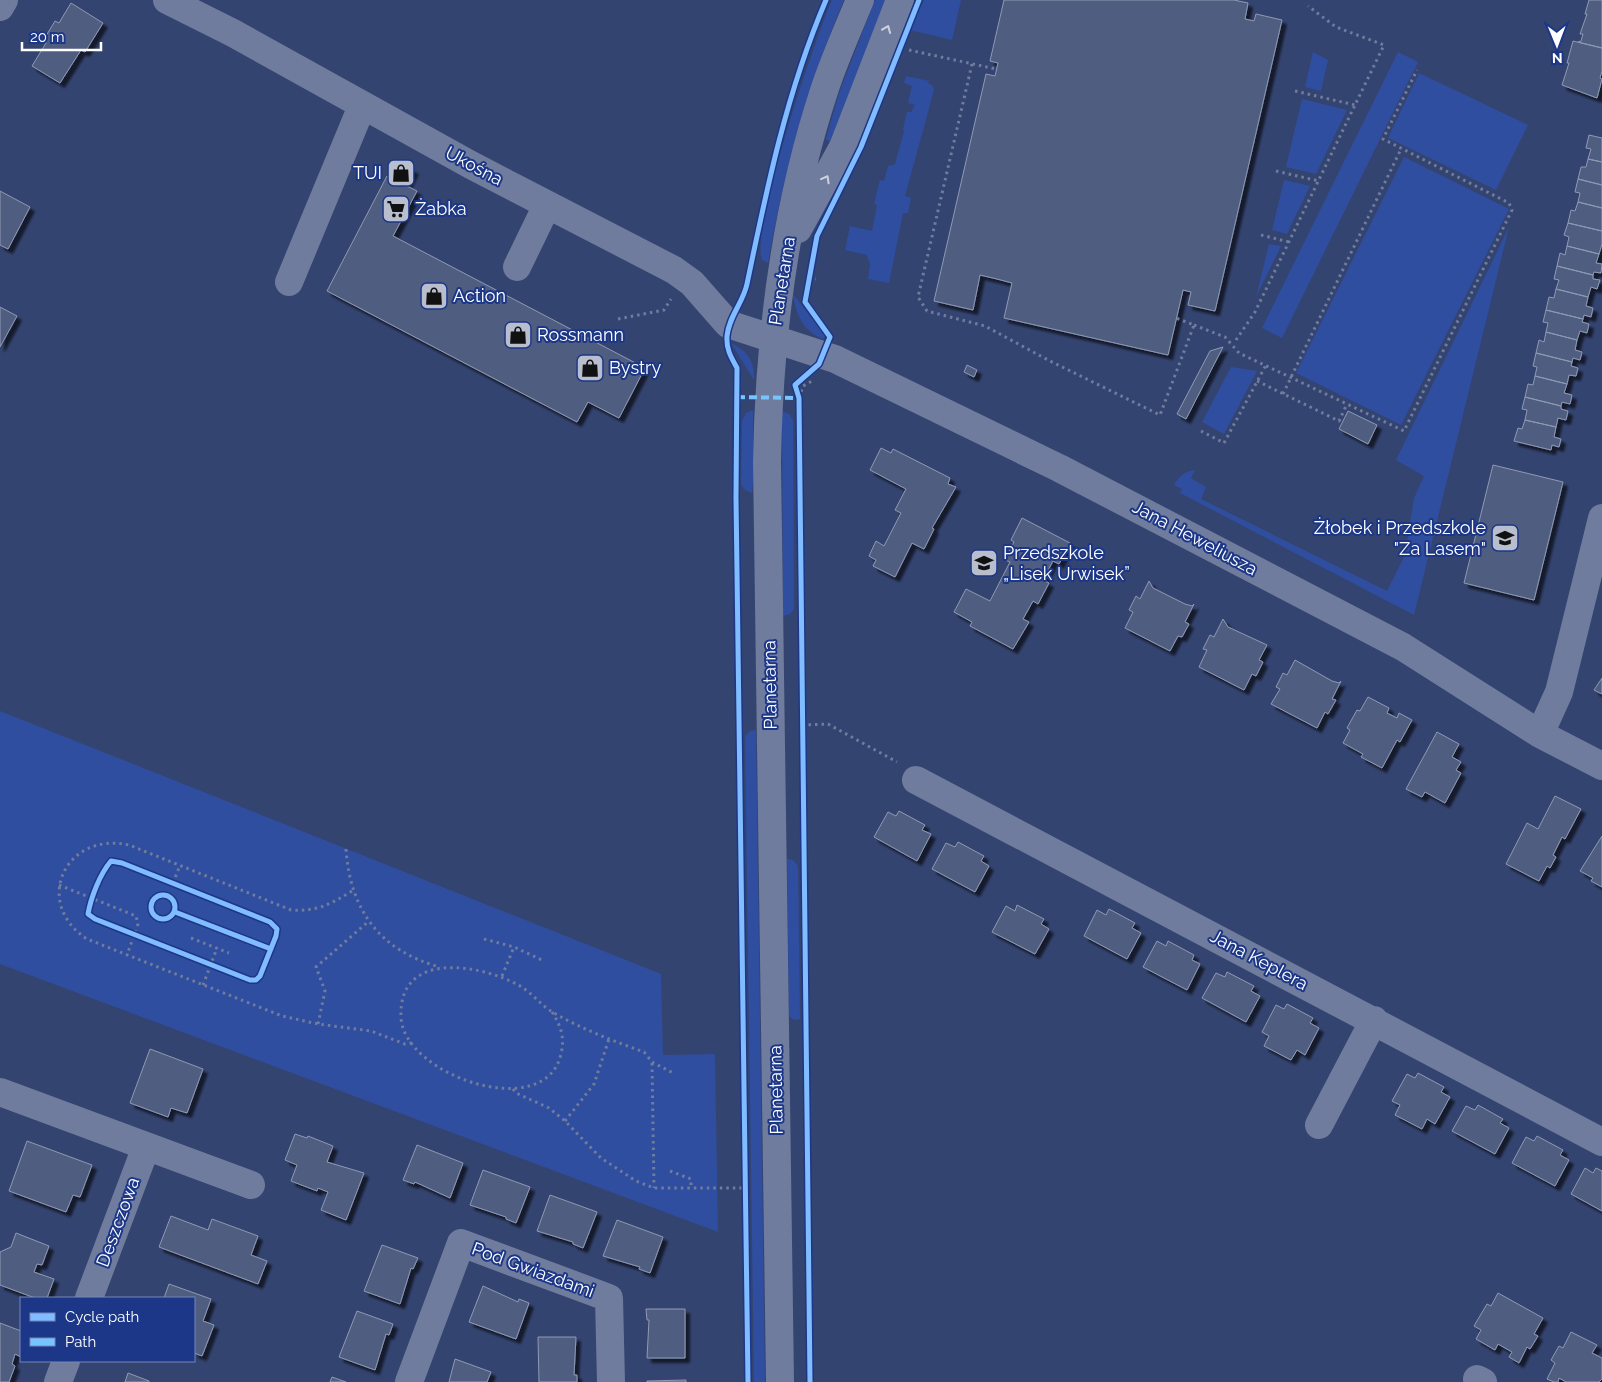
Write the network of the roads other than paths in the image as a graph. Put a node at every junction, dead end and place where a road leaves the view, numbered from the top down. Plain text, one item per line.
1 (4, 0) edge
2 (167, 0) edge
3 (860, 0) edge
4 (900, 0) edge
5 (0, 7) edge
6 (362, 106) junction
7 (547, 205) junction
8 (785, 252) junction
9 (517, 267) dead end
10 (289, 282) dead end
11 (773, 337) junction
12 (1602, 518) edge
13 (1540, 734) junction
14 (1602, 766) edge
15 (916, 780) road end
16 (1374, 1020) junction
17 (0, 1092) edge
18 (1319, 1125) dead end
19 (1602, 1142) edge
20 (146, 1147) junction
21 (251, 1185) dead end
22 (90, 1297) edge
23 (66, 1362) edge
24 (58, 1382) edge
25 (409, 1382) edge
26 (611, 1382) edge
27 (780, 1382) edge

1 - 5 street
2 - 6 street, Ukośna
3 - 8 street, Planetarna
8 -> 4 street
6 - 7 street, Ukośna
6 - 10 street
7 - 9 street
7 - 11 street, Ukośna
8 - 11 street, Planetarna
11 - 13 street, Jana Heweliusza
11 - 27 street, Planetarna
12 - 13 street
13 - 14 street, Jana Heweliusza
15 - 16 street, Jana Keplera
16 - 18 street
16 - 19 street, Jana Keplera
17 - 20 street
20 - 21 street
20 - 22 street, Deszczowa
23 - 24 street
25 - 26 street, Pod Gwiazdami

